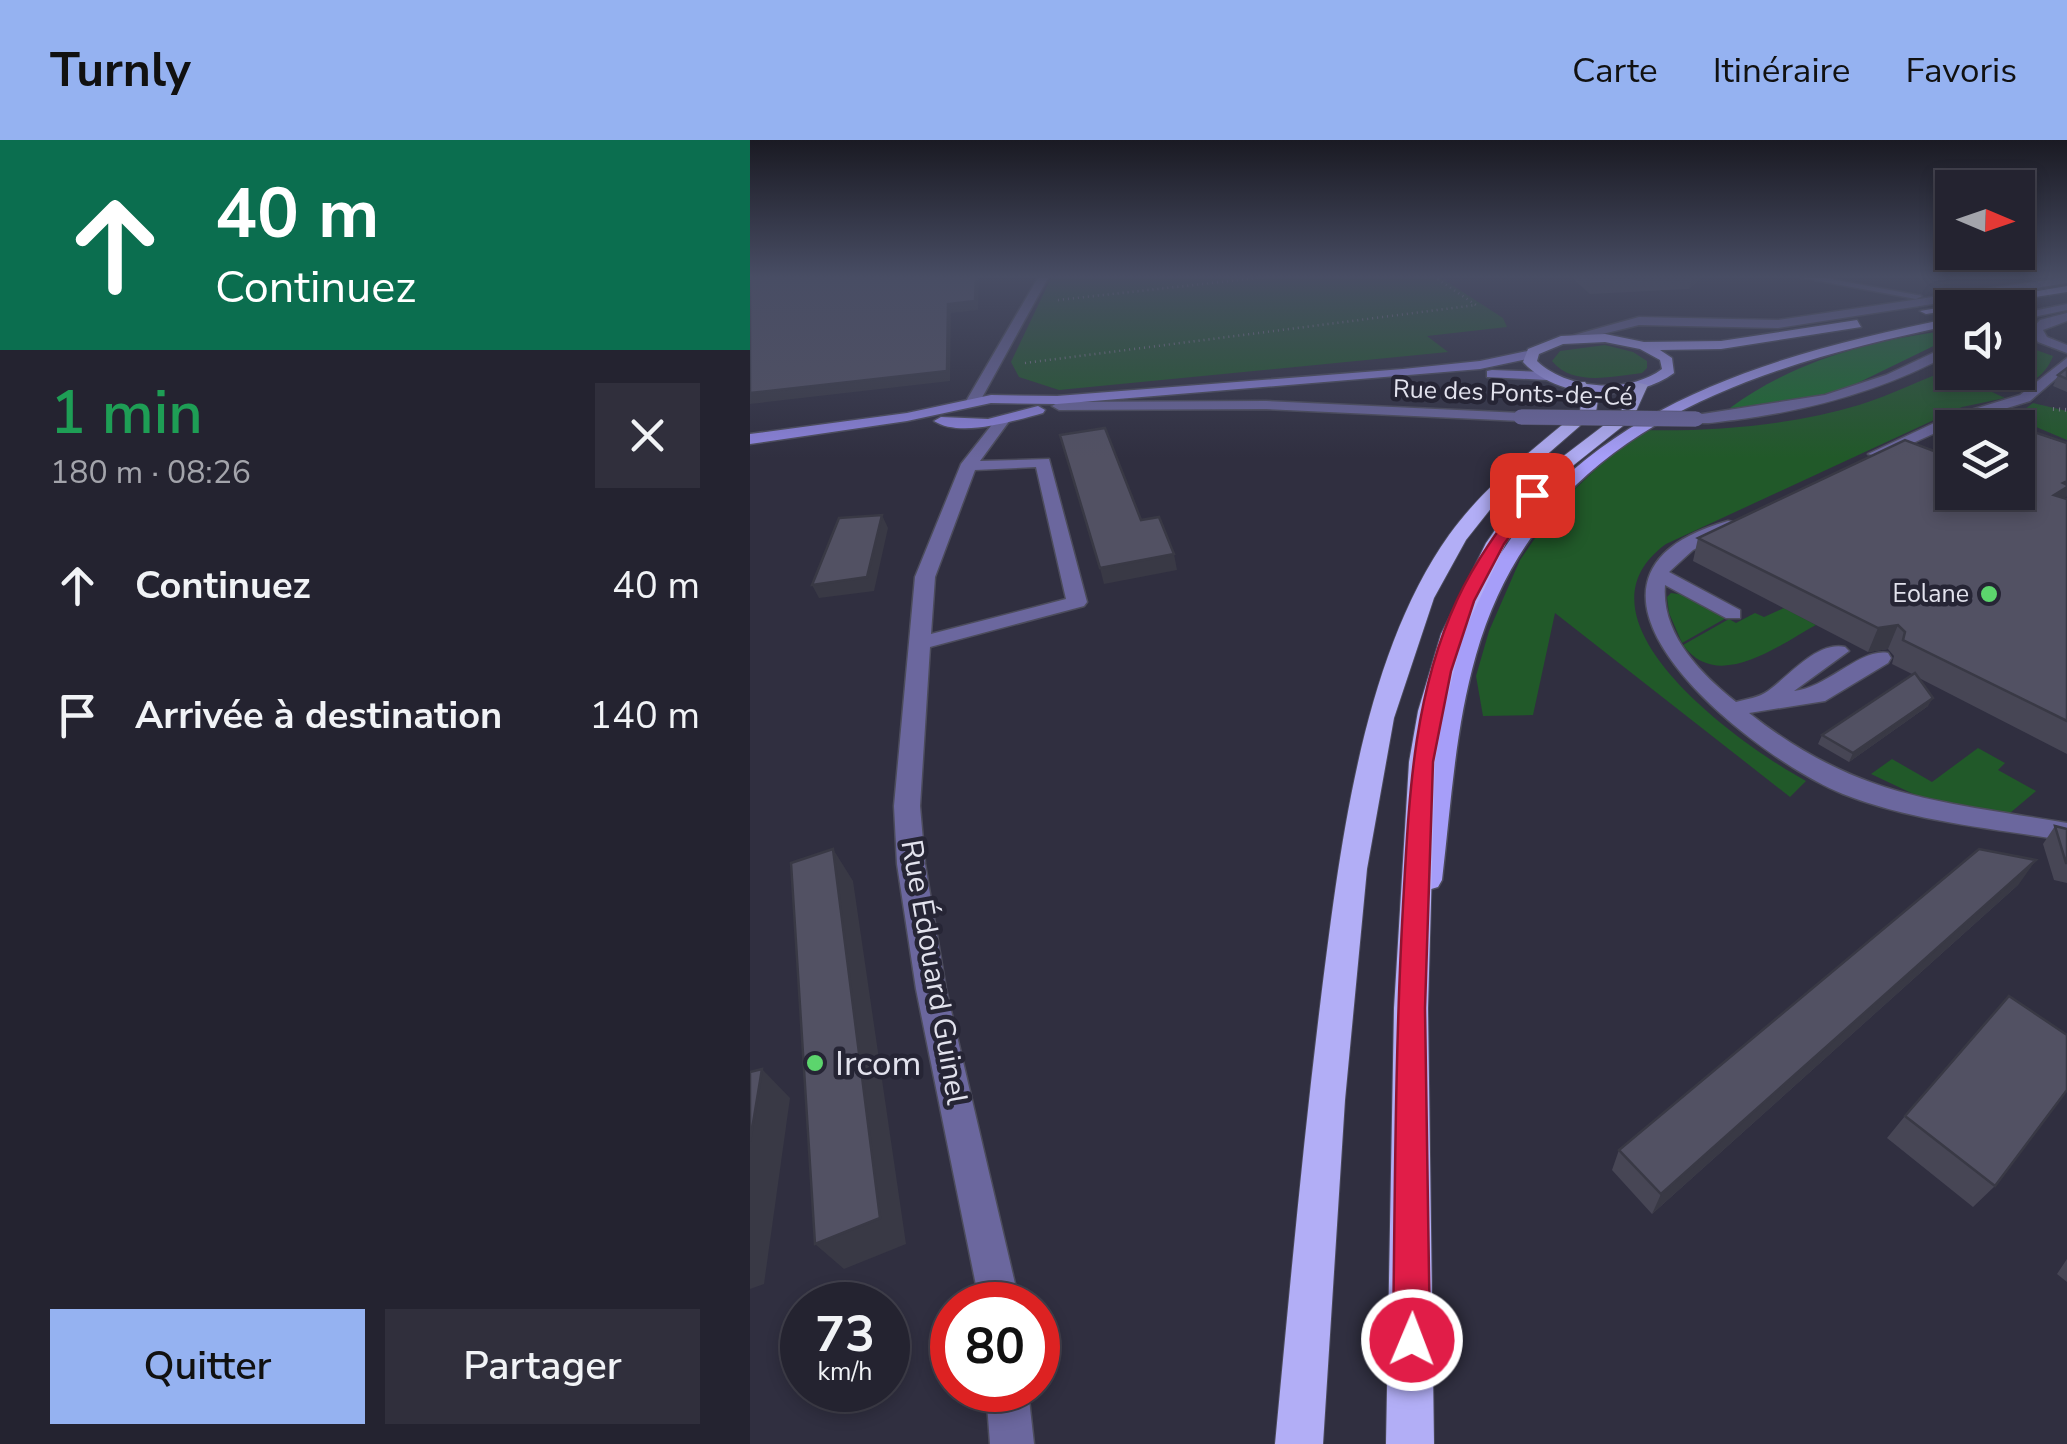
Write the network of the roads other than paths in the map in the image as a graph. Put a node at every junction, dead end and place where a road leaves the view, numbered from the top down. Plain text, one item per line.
1 (1011, 337) edge
2 (1575, 337) edge
3 (1621, 337) edge
4 (1775, 337) edge
5 (1841, 337) edge
6 (1875, 337) edge
7 (2041, 337) edge
8 (1566, 339) junction
9 (1625, 341) junction
10 (1644, 346) junction
11 (2067, 349) edge
12 (1532, 354) junction
13 (1935, 356) edge
14 (2067, 362) edge
15 (995, 365) junction
16 (1670, 367) junction
17 (1546, 376) junction
18 (1580, 386) junction
19 (1640, 386) junction
20 (1060, 406) junction
21 (1009, 409) junction
22 (1988, 410) edge
23 (966, 413) junction
24 (1935, 427) edge
25 (750, 439) edge
26 (1856, 464) edge
27 (968, 465) junction
28 (1751, 515) edge
29 (1658, 574) junction
30 (1733, 614) dead end
31 (920, 642) junction
32 (1838, 652) dead end
33 (1880, 658) edge
34 (1773, 699) junction
35 (1733, 710) junction
36 (2067, 832) edge
37 (1411, 1008) junction
38 (995, 1282) edge
39 (1009, 1412) edge
40 (1012, 1444) edge
41 (1300, 1444) edge
42 (1410, 1444) edge

1 - 15 street
2 - 8 street
3 - 9 street
4 - 10 main road
5 - 16 main road
6 - 37 main road
7 - 11 street
8 - 9 main road
8 - 12 main road
9 - 10 main road
10 - 16 main road
12 - 17 main road
12 - 21 main road
13 - 20 street, Rue des Ponts-de-Cé, bridge
14 - 22 street
15 - 21 street
15 - 23 street
16 - 19 main road
17 - 18 main road
17 - 20 main road
18 - 19 main road
18 - 41 highway
19 - 37 highway
20 - 21 main road
21 - 23 main road
21 - 23 main road
21 - 27 street, Rue Édouard Guinel
23 - 25 main road
23 - 27 street, Rue Édouard Guinel
24 - 26 street
27 - 31 street, Rue Édouard Guinel
27 - 31 street
28 - 29 street
29 - 30 street
29 - 35 street
31 - 38 street, Rue Édouard Guinel
32 - 34 street
33 - 34 street
34 - 35 street
35 - 36 street
37 - 42 highway
39 - 40 street

